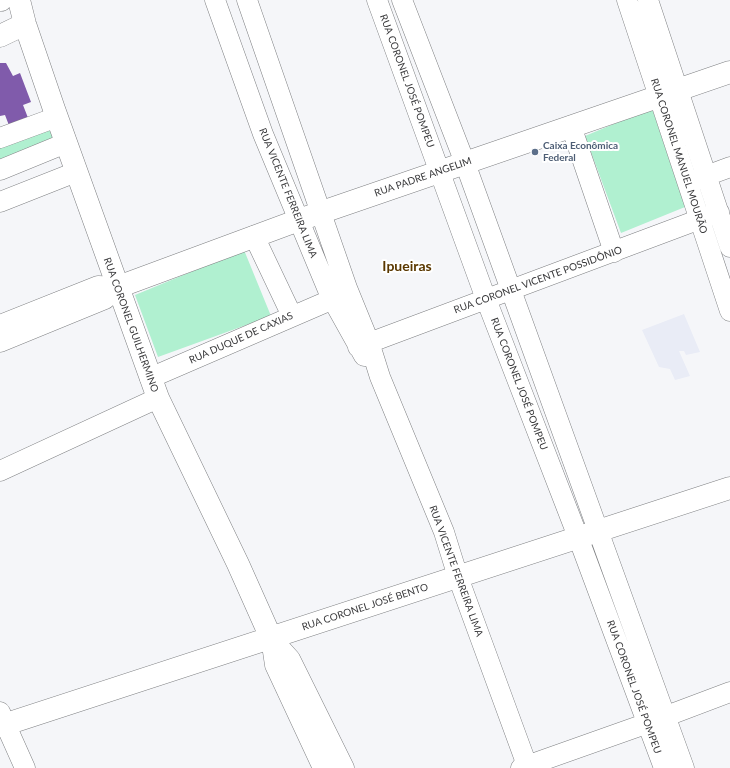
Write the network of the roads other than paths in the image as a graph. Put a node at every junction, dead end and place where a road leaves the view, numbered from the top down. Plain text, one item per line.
1 (19, 0) edge
2 (215, 0) edge
3 (247, 0) edge
4 (377, 0) edge
5 (402, 0) edge
6 (628, 0) edge
7 (651, 8) edge
8 (635, 23) junction
9 (25, 24) junction
10 (0, 36) edge
11 (265, 53) junction
12 (237, 65) junction
13 (730, 72) edge
14 (669, 92) junction
15 (57, 117) junction
16 (571, 126) junction
17 (290, 127) junction
18 (263, 134) junction
19 (0, 138) edge
20 (66, 142) junction
21 (465, 163) junction
22 (730, 167) edge
23 (0, 170) edge
24 (440, 171) junction
25 (76, 172) junction
26 (707, 175) junction
27 (688, 183) junction
28 (0, 202) edge
29 (719, 212) junction
30 (320, 213) junction
31 (699, 218) junction
32 (299, 220) junction
33 (254, 236) junction
34 (730, 246) edge
35 (614, 252) junction
36 (118, 287) junction
37 (510, 290) junction
38 (332, 299) junction
39 (486, 299) junction
40 (55, 311) junction
41 (730, 311) edge
42 (292, 316) junction
43 (0, 325) edge
44 (0, 342) edge
45 (364, 344) junction
46 (154, 388) junction
47 (0, 471) edge
48 (730, 488) edge
49 (588, 534) junction
50 (458, 577) junction
51 (271, 638) junction
52 (730, 692) edge
53 (730, 704) edge
54 (2, 721) edge
55 (658, 725) junction
56 (526, 767) edge
57 (25, 768) edge
58 (323, 768) edge
59 (344, 768) edge
60 (558, 768) edge
61 (664, 768) edge
62 (684, 768) edge

1 - 9 main road, RUA CORONEL GUILHERMINO
2 - 12 street, RUA VICENTE FERREIRA LIMA
3 - 11 street, RUA VICENTE FERREIRA LIMA
4 - 24 street, RUA CORONEL JOSÉ POMPEU
5 - 21 street, RUA CORONEL JOSÉ POMPEU
6 - 8 street, RUA CORONEL MANUEL MOURÃO
7 - 8 street
7 - 14 street, RUA CORONEL MANUEL MOURÃO
8 - 14 street, RUA CORONEL MANUEL MOURÃO
9 - 10 main road
9 - 15 main road, RUA CORONEL GUILHERMINO
11 - 12 street
11 - 17 street, RUA VICENTE FERREIRA LIMA
12 - 18 street, RUA VICENTE FERREIRA LIMA
13 - 14 main road, RUA PADRE ANGELIM
14 - 16 main road, RUA PADRE ANGELIM
14 - 26 street, RUA CORONEL MANUEL MOURÃO
14 - 27 street, RUA CORONEL MANUEL MOURÃO
15 - 19 street
15 - 20 main road, RUA CORONEL GUILHERMINO
16 - 21 main road, RUA PADRE ANGELIM
16 - 35 street
17 - 18 street
17 - 30 street, RUA VICENTE FERREIRA LIMA
18 - 32 street, RUA VICENTE FERREIRA LIMA
20 - 23 street
20 - 25 main road, RUA CORONEL GUILHERMINO
21 - 24 main road, RUA PADRE ANGELIM
21 - 37 street, RUA CORONEL JOSÉ POMPEU
22 - 26 street
24 - 30 main road, RUA PADRE ANGELIM
24 - 39 street, RUA CORONEL JOSÉ POMPEU
25 - 28 street
25 - 36 main road, RUA CORONEL GUILHERMINO
26 - 27 street
26 - 29 street, RUA CORONEL MANUEL MOURÃO
27 - 31 street, RUA CORONEL MANUEL MOURÃO
29 - 31 street, RUA CORONEL VICENTE POSSIDÔNIO
29 - 34 street, RUA CORONEL MANUEL MOURÃO
30 - 32 main road, RUA PADRE ANGELIM
30 - 45 street, RUA VICENTE FERREIRA LIMA
31 - 35 street, RUA CORONEL VICENTE POSSIDÔNIO
31 - 41 street, RUA CORONEL MANUEL MOURÃO
32 - 33 main road, RUA PADRE ANGELIM
32 - 38 street, RUA VICENTE FERREIRA LIMA
33 - 36 main road, RUA PADRE ANGELIM
33 - 42 street
35 - 37 street, RUA CORONEL VICENTE POSSIDÔNIO
36 - 40 street, RUA PADRE ANGELIM
36 - 46 main road, RUA CORONEL GUILHERMINO
37 - 39 street, RUA CORONEL VICENTE POSSIDÔNIO
37 - 49 street, RUA CORONEL JOSÉ POMPEU
38 - 42 street, RUA DUQUE DE CAXIAS
38 - 45 street, RUA VICENTE FERREIRA LIMA
39 - 45 street, RUA CORONEL VICENTE POSSIDÔNIO
39 - 49 street, RUA CORONEL JOSÉ POMPEU
40 - 43 street, RUA PADRE ANGELIM
40 - 44 street, RUA PADRE ANGELIM
42 - 46 street, RUA DUQUE DE CAXIAS
45 - 50 street, RUA VICENTE FERREIRA LIMA
46 - 47 street, RUA DUQUE DE CAXIAS
46 - 51 main road, RUA CORONEL GUILHERMINO
48 - 49 main road, RUA CORONEL JOSÉ BENTO
49 - 50 main road, RUA CORONEL JOSÉ BENTO
49 - 55 street, RUA CORONEL JOSÉ POMPEU
50 - 51 main road, RUA CORONEL JOSÉ BENTO
50 - 56 street, RUA VICENTE FERREIRA LIMA
51 - 54 main road, RUA CORONEL JOSÉ BENTO
51 - 58 street, RUA CORONEL GUILHERMINO
51 - 59 street, RUA CORONEL GUILHERMINO
52 - 55 street
53 - 55 street
54 - 57 street
55 - 56 street
55 - 60 street
55 - 61 street, RUA CORONEL JOSÉ POMPEU
55 - 62 street, RUA CORONEL JOSÉ POMPEU

